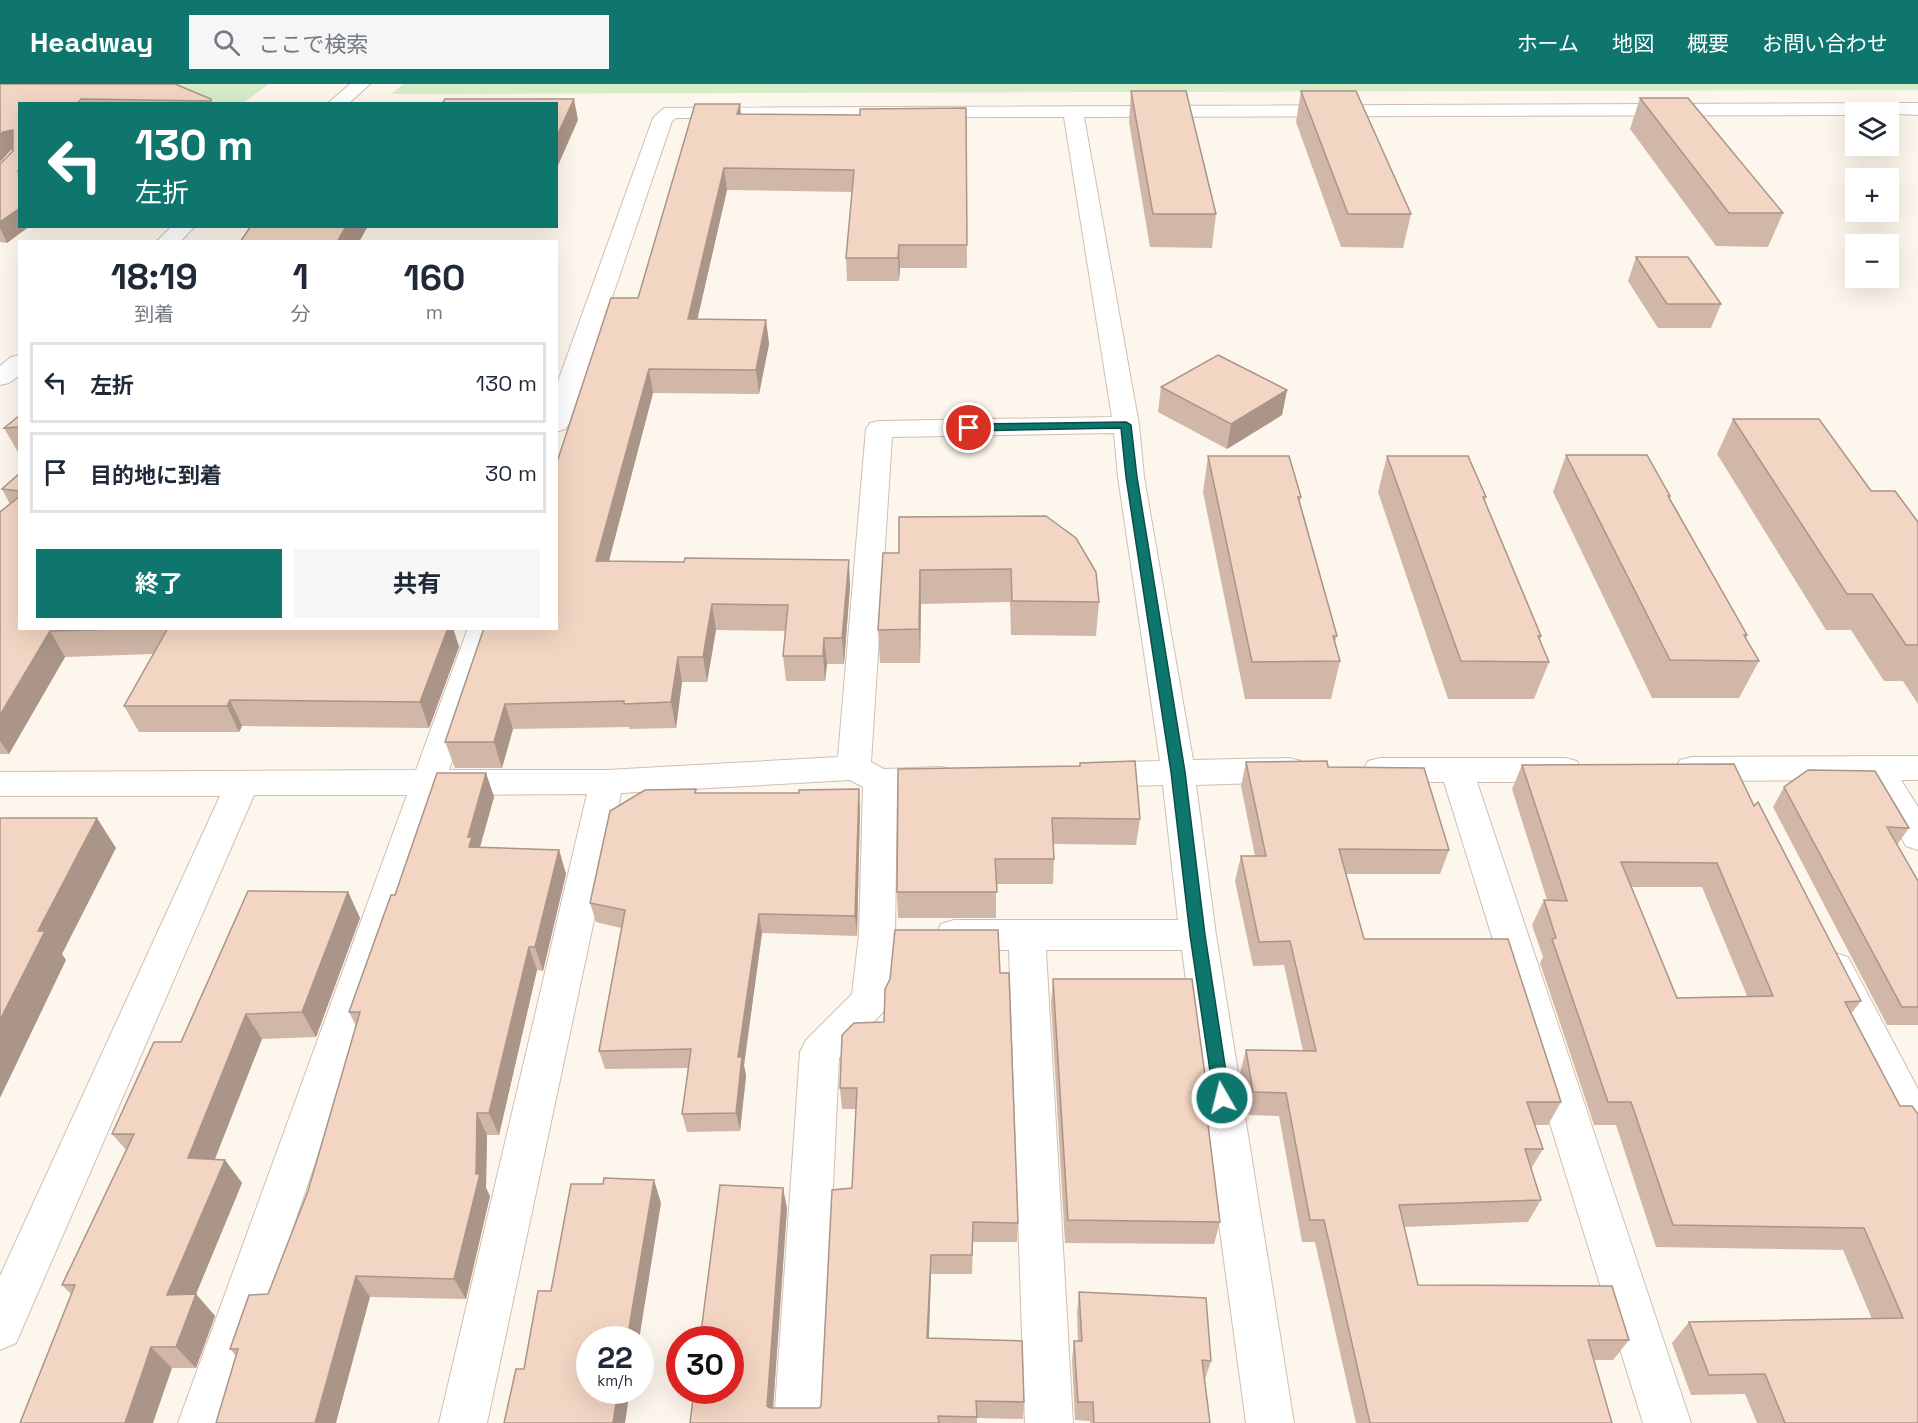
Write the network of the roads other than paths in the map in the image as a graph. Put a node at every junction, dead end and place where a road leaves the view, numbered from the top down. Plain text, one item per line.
1 (361, 84) edge
2 (338, 102) edge
3 (1918, 109) edge
4 (1073, 111) junction
5 (184, 228) edge
6 (169, 240) edge
7 (558, 418) edge
8 (1126, 425) junction
9 (482, 630) edge
10 (1877, 768) junction
11 (1918, 768) edge
12 (1661, 769) edge
13 (1319, 770) edge
14 (1353, 770) edge
15 (1589, 770) edge
16 (1457, 771) junction
17 (1178, 772) junction
18 (867, 775) junction
19 (1059, 776) edge
20 (975, 778) edge
21 (429, 781) junction
22 (607, 782) junction
23 (243, 783) junction
24 (0, 784) edge
25 (1918, 837) edge
26 (904, 935) junction
27 (1027, 935) junction
28 (1198, 935) junction
29 (1820, 938) edge
30 (1918, 1129) edge
31 (0, 1327) edge
32 (202, 1423) edge
33 (464, 1423) edge
34 (798, 1423) edge
35 (1048, 1423) edge
36 (1270, 1423) edge
37 (1667, 1423) edge

1 - 2 street
3 - 4 street
4 - 7 street
4 - 8 street
5 - 6 street
8 - 17 street
8 - 18 street
9 - 21 street
10 - 11 street
10 - 12 street
10 - 25 street
13 - 17 street
14 - 16 street
15 - 16 street
16 - 37 street
17 - 19 street
17 - 28 street
18 - 20 street
18 - 22 street
18 - 26 street
21 - 22 street
21 - 23 street
21 - 32 street
22 - 33 street
23 - 24 street
23 - 31 street
26 - 27 street
26 - 34 street
27 - 28 street
27 - 35 street
28 - 36 street
29 - 30 street

